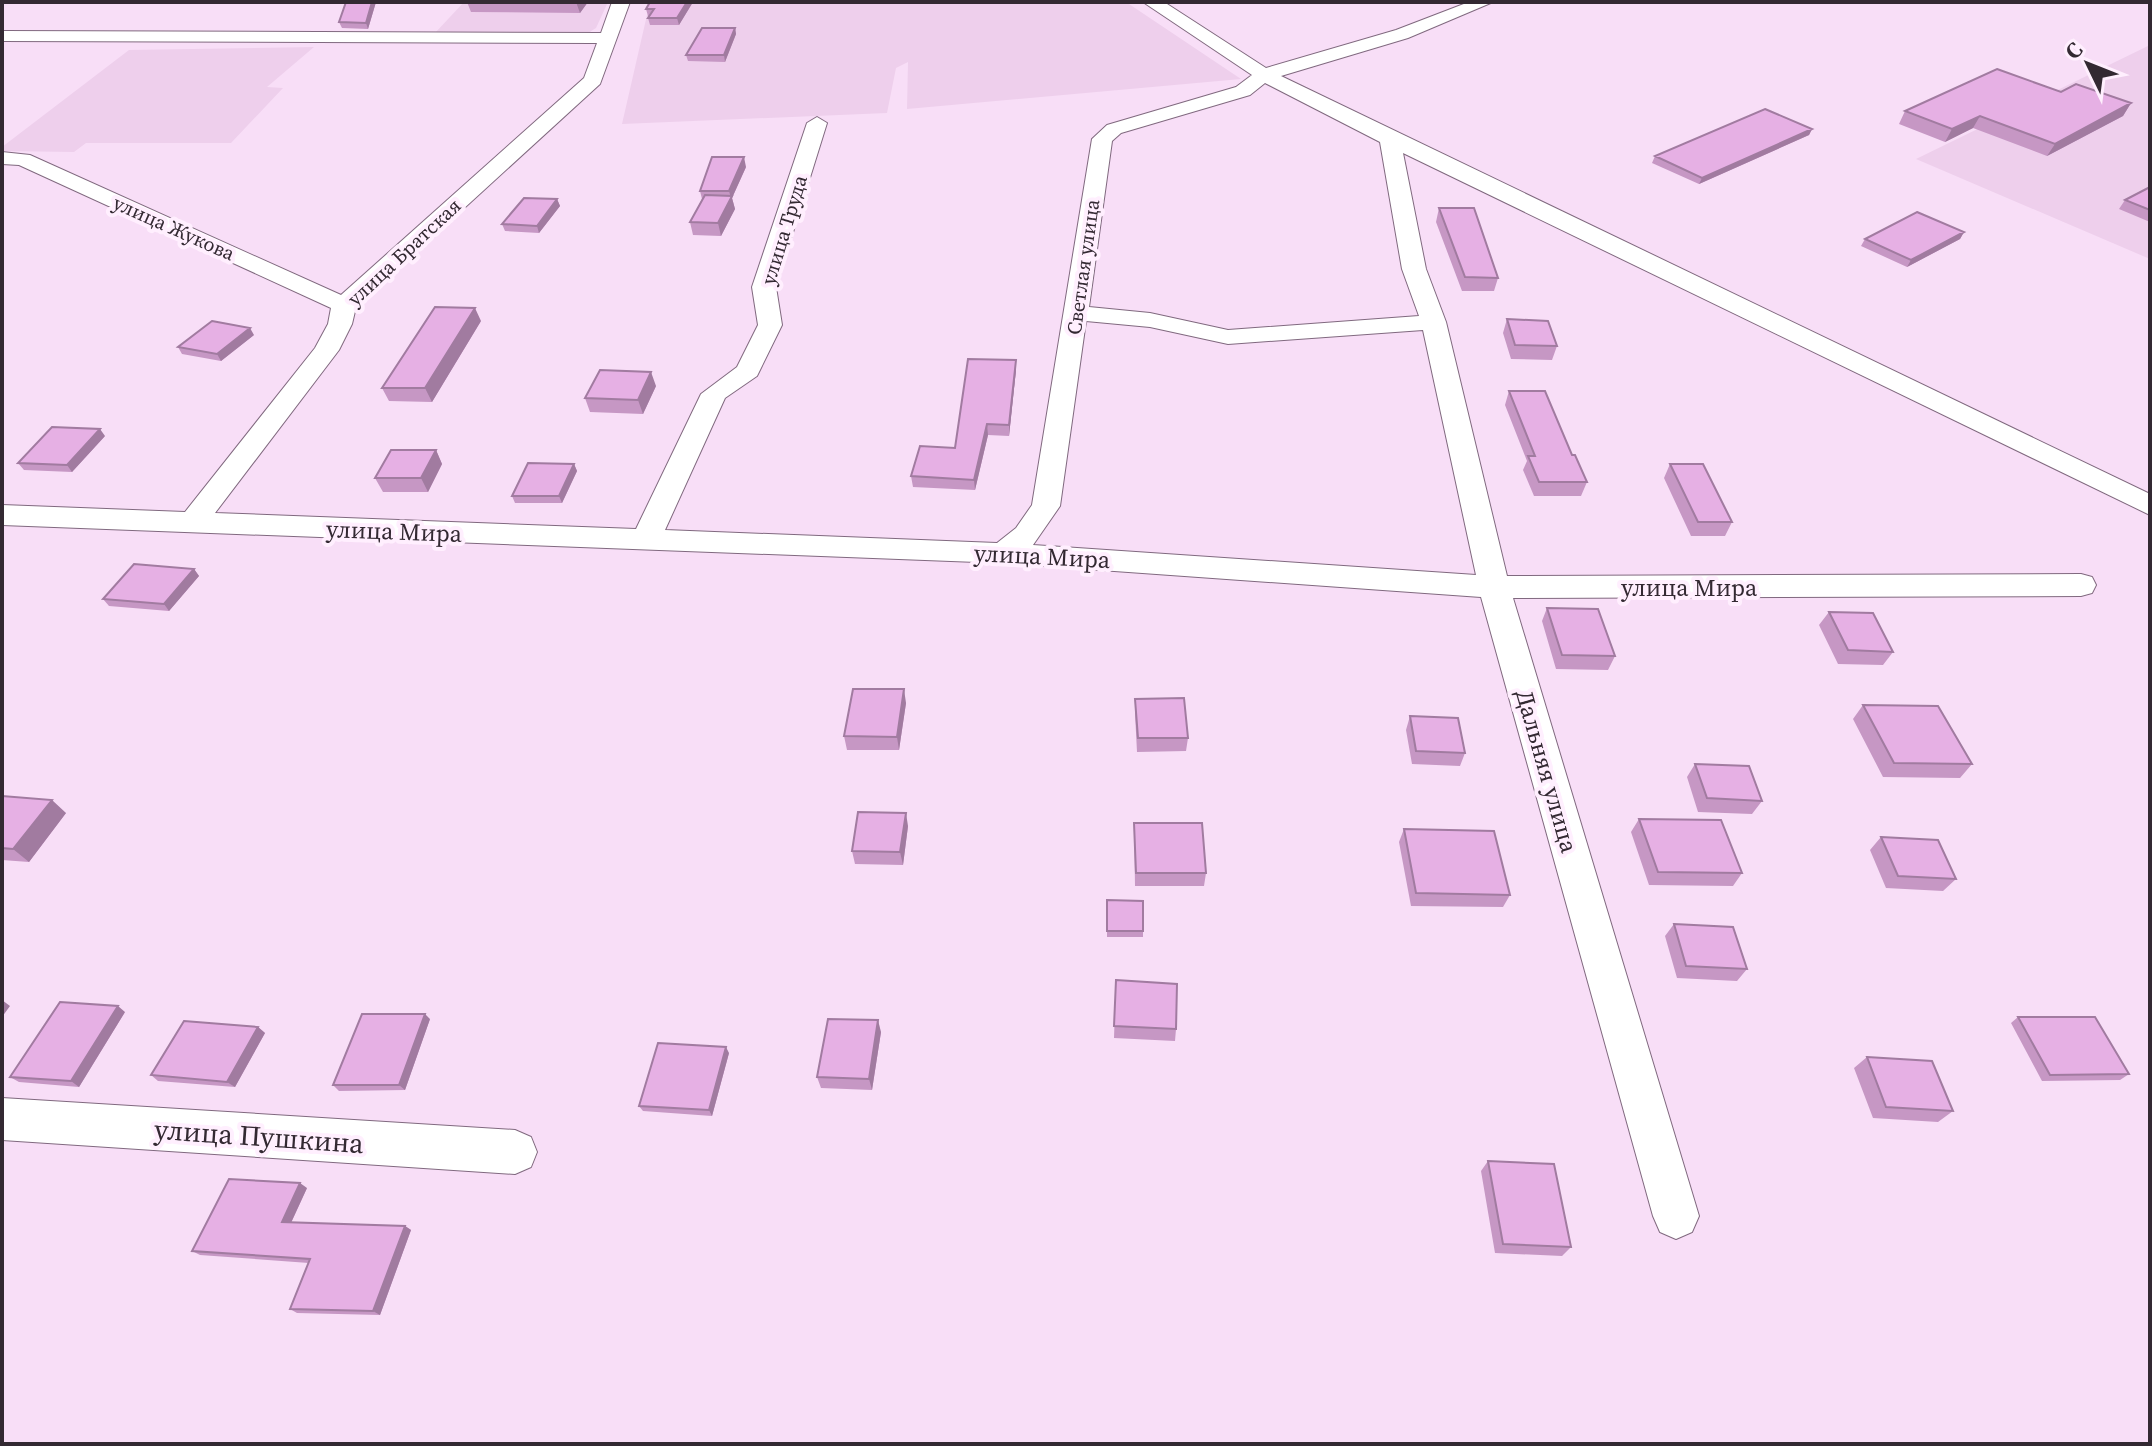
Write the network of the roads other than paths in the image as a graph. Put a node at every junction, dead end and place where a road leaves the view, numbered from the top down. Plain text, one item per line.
1 (621, 2) edge
2 (1152, 2) edge
3 (1484, 2) edge
4 (2, 36) edge
5 (607, 38) junction
6 (1264, 75) junction
7 (817, 123) dead end
8 (1390, 139) junction
9 (2, 158) edge
10 (344, 305) junction
11 (1077, 313) junction
12 (1434, 322) junction
13 (2150, 506) edge
14 (2, 515) edge
15 (192, 523) junction
16 (645, 541) junction
17 (1003, 553) junction
18 (2081, 585) dead end
19 (1494, 587) junction
20 (2, 1119) edge
21 (515, 1152) dead end
22 (1676, 1216) dead end

1 - 5 street, улица Братская
2 - 6 street
3 - 6 street
4 - 5 street
5 - 10 street, улица Братская
6 - 8 street
6 - 11 street, Светлая улица
7 - 16 street, улица Труда
8 - 12 street, Дальняя улица
8 - 13 street
9 - 10 street, улица Жукова
10 - 15 street, улица Братская
11 - 12 street
11 - 17 street, Светлая улица
12 - 19 street, Дальняя улица
14 - 15 street, улица Мира
15 - 16 street, улица Мира
16 - 17 street, улица Мира
17 - 19 street, улица Мира
18 - 19 street, улица Мира
19 - 22 street, Дальняя улица
20 - 21 street, улица Пушкина

